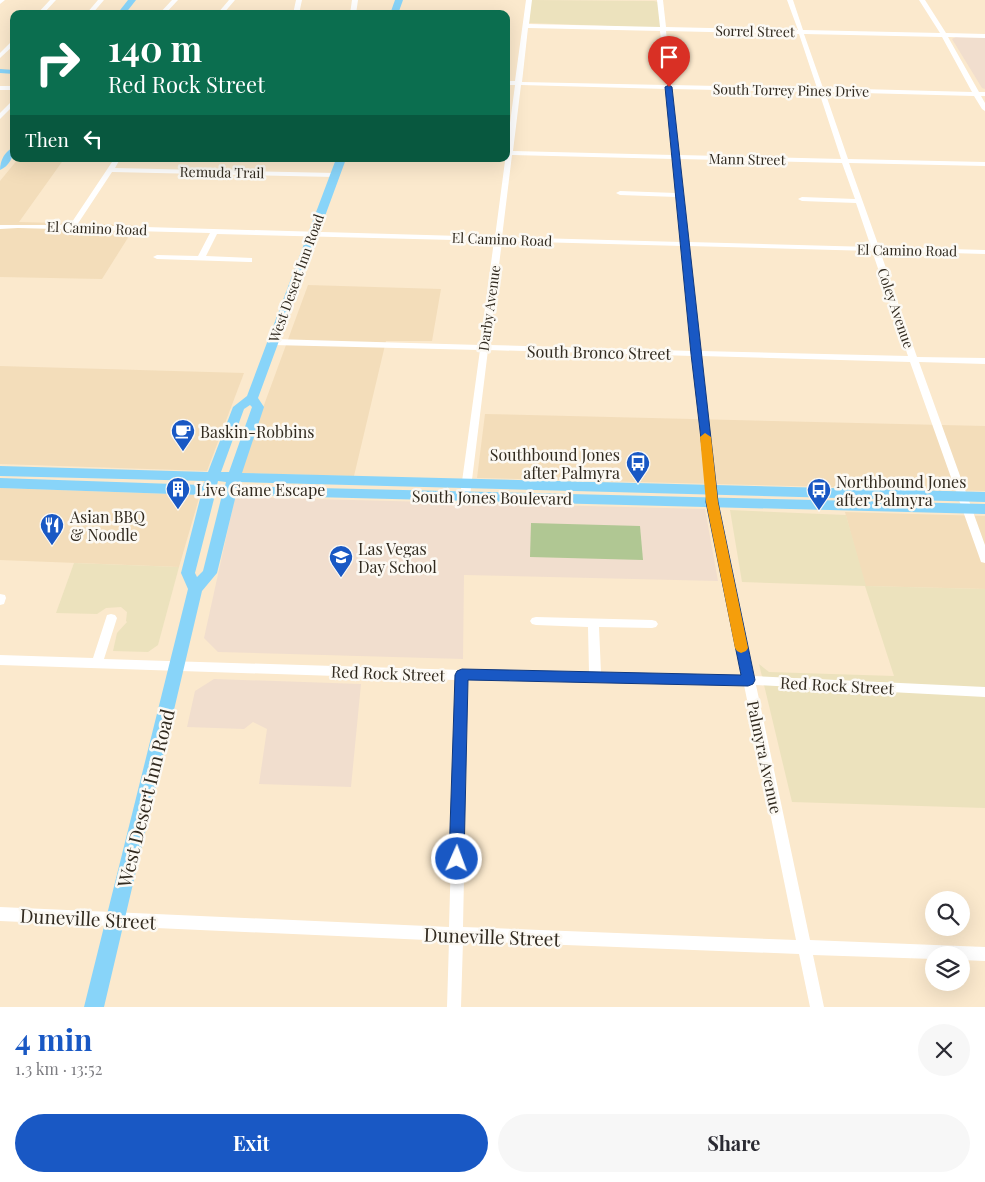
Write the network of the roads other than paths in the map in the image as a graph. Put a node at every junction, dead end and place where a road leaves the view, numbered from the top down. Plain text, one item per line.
1 (53, 0) edge
2 (101, 0) edge
3 (132, 0) edge
4 (139, 0) edge
5 (175, 0) edge
6 (232, 0) edge
7 (529, 0) edge
8 (660, 0) edge
9 (790, 0) edge
10 (922, 0) edge
11 (44, 10) edge
12 (93, 10) edge
13 (124, 10) edge
14 (131, 10) edge
15 (166, 10) edge
16 (223, 10) edge
17 (525, 26) junction
18 (663, 29) junction
19 (802, 32) junction
20 (944, 35) junction
21 (985, 36) edge
22 (510, 83) edge
23 (518, 83) junction
24 (669, 87) junction
25 (821, 91) junction
26 (976, 94) junction
27 (985, 94) edge
28 (10, 106) edge
29 (985, 109) edge
30 (0, 117) edge
31 (510, 146) edge
32 (510, 154) edge
33 (10, 155) edge
34 (676, 158) junction
35 (845, 161) junction
36 (115, 162) edge
37 (340, 162) edge
38 (508, 162) edge
39 (985, 164) edge
40 (0, 167) edge
41 (109, 170) junction
42 (335, 175) junction
43 (620, 193) dead end
44 (680, 195) junction
45 (802, 199) dead end
46 (859, 201) junction
47 (0, 225) edge
48 (72, 228) junction
49 (214, 232) junction
50 (313, 234) junction
51 (498, 239) junction
52 (686, 244) junction
53 (876, 249) junction
54 (985, 252) edge
55 (156, 257) dead end
56 (202, 258) junction
57 (249, 260) dead end
58 (273, 342) junction
59 (483, 349) junction
60 (696, 354) junction
61 (913, 359) junction
62 (985, 361) edge
63 (252, 398) junction
64 (0, 471) edge
65 (0, 483) edge
66 (210, 484) junction
67 (232, 484) junction
68 (466, 490) junction
69 (712, 496) junction
70 (985, 497) edge
71 (963, 502) junction
72 (985, 509) edge
73 (985, 559) edge
74 (196, 589) junction
75 (111, 618) dead end
76 (536, 621) dead end
77 (593, 622) junction
78 (652, 624) dead end
79 (0, 660) edge
80 (97, 663) junction
81 (178, 666) junction
82 (462, 675) junction
83 (595, 676) junction
84 (748, 680) junction
85 (985, 692) edge
86 (0, 914) edge
87 (116, 920) junction
88 (455, 934) junction
89 (805, 948) junction
90 (985, 954) edge
91 (94, 1007) edge
92 (454, 1007) edge
93 (817, 1007) edge

1 - 11 street
2 - 12 street
3 - 13 main road
4 - 14 main road
5 - 15 street
6 - 16 street
7 - 17 street, Darby Avenue
8 - 18 street, Palmyra Avenue
9 - 19 street, Coley Avenue
10 - 20 street
17 - 18 street, Sorrel Street
17 - 23 street, Darby Avenue
18 - 19 street, Sorrel Street
18 - 24 street, Palmyra Avenue
19 - 20 street, Sorrel Street
19 - 25 street, Coley Avenue
20 - 21 street, Sorrel Street
20 - 26 street
22 - 23 street, South Torrey Pines Drive
23 - 24 street, South Torrey Pines Drive
23 - 31 street, Darby Avenue
24 - 25 street, South Torrey Pines Drive
24 - 34 street, Palmyra Avenue
25 - 26 street, South Torrey Pines Drive
25 - 35 street, Coley Avenue
26 - 27 street, South Torrey Pines Drive
26 - 29 street
28 - 30 street
32 - 34 street, Mann Street
33 - 40 main road
34 - 35 street, Mann Street
34 - 44 street, Palmyra Avenue
35 - 39 street, Mann Street
35 - 46 street, Coley Avenue
36 - 41 street
37 - 42 main road, West Desert Inn Road
38 - 51 street, Darby Avenue
41 - 42 street, Remuda Trail
41 - 48 street
42 - 50 main road, West Desert Inn Road
43 - 44 street
44 - 52 street, Palmyra Avenue
45 - 46 street
46 - 53 street, Coley Avenue
47 - 48 street, El Camino Road
48 - 49 street, El Camino Road
49 - 50 street, El Camino Road
49 - 56 street
50 - 51 street, El Camino Road
50 - 58 main road, West Desert Inn Road
51 - 52 street, El Camino Road
51 - 59 street, Darby Avenue
52 - 53 street, El Camino Road
52 - 60 street, Palmyra Avenue
53 - 54 street, El Camino Road
53 - 61 street, Coley Avenue
55 - 56 street
56 - 57 street
58 - 59 street, South Bronco Street
58 - 63 main road, West Desert Inn Road
59 - 60 street, South Bronco Street
59 - 68 street, Darby Avenue
60 - 61 street, South Bronco Street
60 - 69 street, Palmyra Avenue
61 - 62 street, South Bronco Street
61 - 71 street, Coley Avenue
63 - 66 main road, West Desert Inn Road
63 - 67 main road, West Desert Inn Road
64 - 66 main road, South Jones Boulevard
65 - 66 main road, South Jones Boulevard
66 - 67 main road, South Jones Boulevard
66 - 74 main road, West Desert Inn Road
67 - 68 main road, South Jones Boulevard
67 - 74 main road, West Desert Inn Road
68 - 69 main road, South Jones Boulevard
69 - 71 main road, South Jones Boulevard
69 - 84 street, Palmyra Avenue
70 - 71 main road, South Jones Boulevard
71 - 72 main road, South Jones Boulevard
71 - 73 street, Coley Avenue
74 - 81 main road, West Desert Inn Road
75 - 80 street
76 - 77 street
77 - 78 street
77 - 83 street
79 - 80 street, Red Rock Street
80 - 81 street, Red Rock Street
81 - 82 street, Red Rock Street
81 - 87 main road, West Desert Inn Road
82 - 83 street, Red Rock Street
82 - 88 street
83 - 84 street, Red Rock Street
84 - 85 street, Red Rock Street
84 - 89 street, Palmyra Avenue
86 - 87 street, Duneville Street
87 - 88 street, Duneville Street
87 - 91 main road, West Desert Inn Road
88 - 89 street, Duneville Street
88 - 92 street
89 - 90 street, Duneville Street
89 - 93 street, Palmyra Avenue

